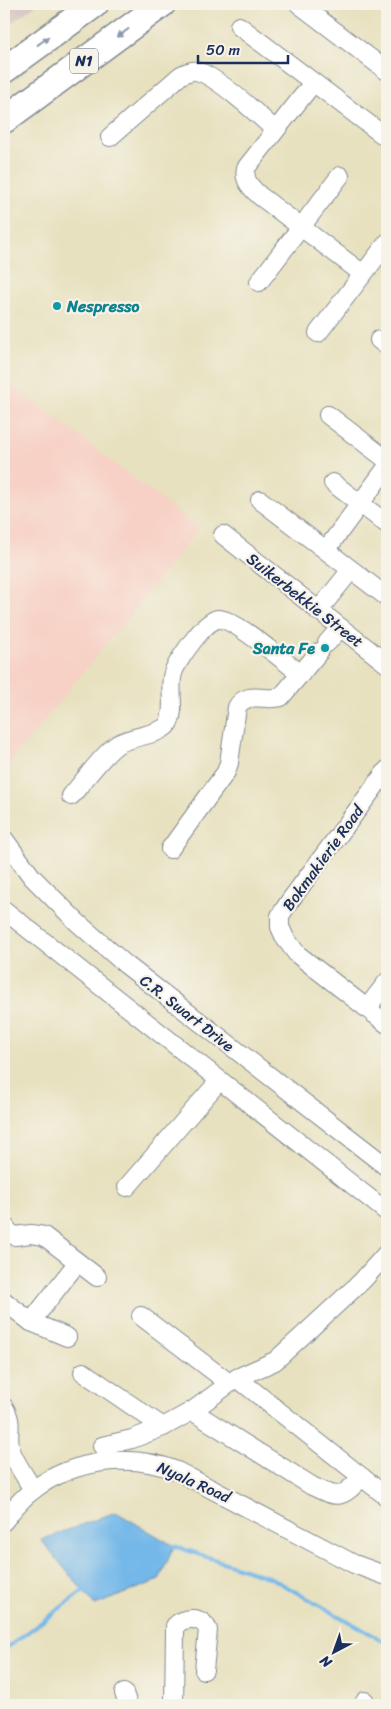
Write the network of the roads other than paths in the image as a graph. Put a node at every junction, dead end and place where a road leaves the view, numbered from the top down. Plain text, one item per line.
1 (95, 4) edge
2 (162, 4) edge
3 (299, 4) edge
4 (239, 26) dead end
5 (4, 70) edge
6 (387, 72) edge
7 (313, 83) junction
8 (4, 120) edge
9 (275, 130) junction
10 (110, 137) dead end
11 (387, 138) edge
12 (340, 176) dead end
13 (302, 226) junction
14 (387, 243) edge
15 (363, 274) junction
16 (259, 282) dead end
17 (318, 333) dead end
18 (328, 415) dead end
19 (387, 460) edge
20 (387, 467) edge
21 (333, 483) dead end
22 (260, 500) dead end
23 (360, 504) junction
24 (387, 524) edge
25 (223, 535) dead end
26 (326, 550) junction
27 (351, 570) junction
28 (387, 597) edge
29 (318, 611) junction
30 (340, 628) junction
31 (387, 664) edge
32 (301, 674) junction
33 (387, 770) edge
34 (71, 796) dead end
35 (4, 839) edge
36 (170, 849) dead end
37 (4, 910) edge
38 (387, 982) edge
39 (367, 1008) junction
40 (387, 1024) edge
41 (219, 1081) junction
42 (387, 1167) edge
43 (127, 1187) dead end
44 (387, 1212) edge
45 (4, 1225) edge
46 (387, 1253) edge
47 (77, 1263) junction
48 (97, 1277) dead end
49 (4, 1301) edge
50 (141, 1316) dead end
51 (31, 1322) junction
52 (67, 1337) dead end
53 (83, 1372) dead end
54 (233, 1380) junction
55 (4, 1407) edge
56 (192, 1411) junction
57 (163, 1427) junction
58 (102, 1446) dead end
59 (7, 1449) edge
60 (362, 1477) junction
61 (33, 1490) junction
62 (387, 1497) edge
63 (4, 1521) edge
64 (387, 1576) edge
65 (204, 1670) dead end
66 (174, 1705) edge

5 -> 1 highway, N1
2 -> 8 highway, N1
3 - 6 street
4 - 7 street
7 - 9 street
7 - 11 street
9 - 10 street
9 - 13 street
12 - 13 street
13 - 15 street
13 - 16 street
14 - 15 street
15 - 17 street
18 - 19 street
20 - 23 street
21 - 23 street
22 - 26 street
23 - 24 street
23 - 26 street
25 - 29 street, Suikerbekkie Street
26 - 27 street
27 - 28 street
27 - 29 street
29 - 30 street, Suikerbekkie Street
30 - 31 street, Suikerbekkie Street
30 - 32 street
32 - 34 street
32 - 36 street
33 - 39 street, Bokmakierie Road
35 - 42 street, C.R. Swart Drive
37 - 41 street
38 - 39 street
39 - 40 street, Bokmakierie Road
41 - 43 street
41 - 44 street
45 - 47 street
46 - 54 street
47 - 48 street
47 - 51 street
49 - 51 street
50 - 54 street
51 - 52 street
53 - 57 street
54 - 56 street
54 - 60 street
55 - 59 street
56 - 57 street
56 - 60 street
57 - 58 street
59 - 61 street
60 - 62 street
61 - 63 street, Nyala Road
61 - 64 street, Nyala Road
65 - 66 street

